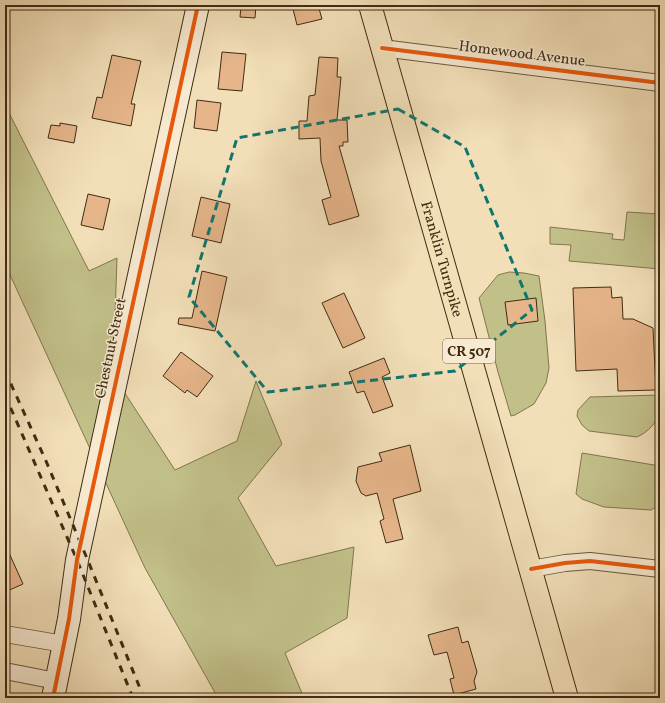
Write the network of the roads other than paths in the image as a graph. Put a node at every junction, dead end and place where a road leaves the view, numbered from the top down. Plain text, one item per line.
1 (198, 5) edge
2 (370, 5) edge
3 (382, 48) junction
4 (660, 83) edge
5 (660, 569) edge
6 (531, 570) junction
7 (5, 634) edge
8 (64, 644) junction
9 (5, 671) edge
10 (55, 689) edge
11 (567, 698) edge

1 - 8 street, Chestnut Street
2 - 3 main road, Franklin Turnpike / CR 507
3 - 4 street, Homewood Avenue
3 - 6 main road, Franklin Turnpike / CR 507
5 - 6 street
6 - 11 main road, Franklin Turnpike / CR 507
7 - 8 street
8 - 10 street, Chestnut Street
9 - 10 street

